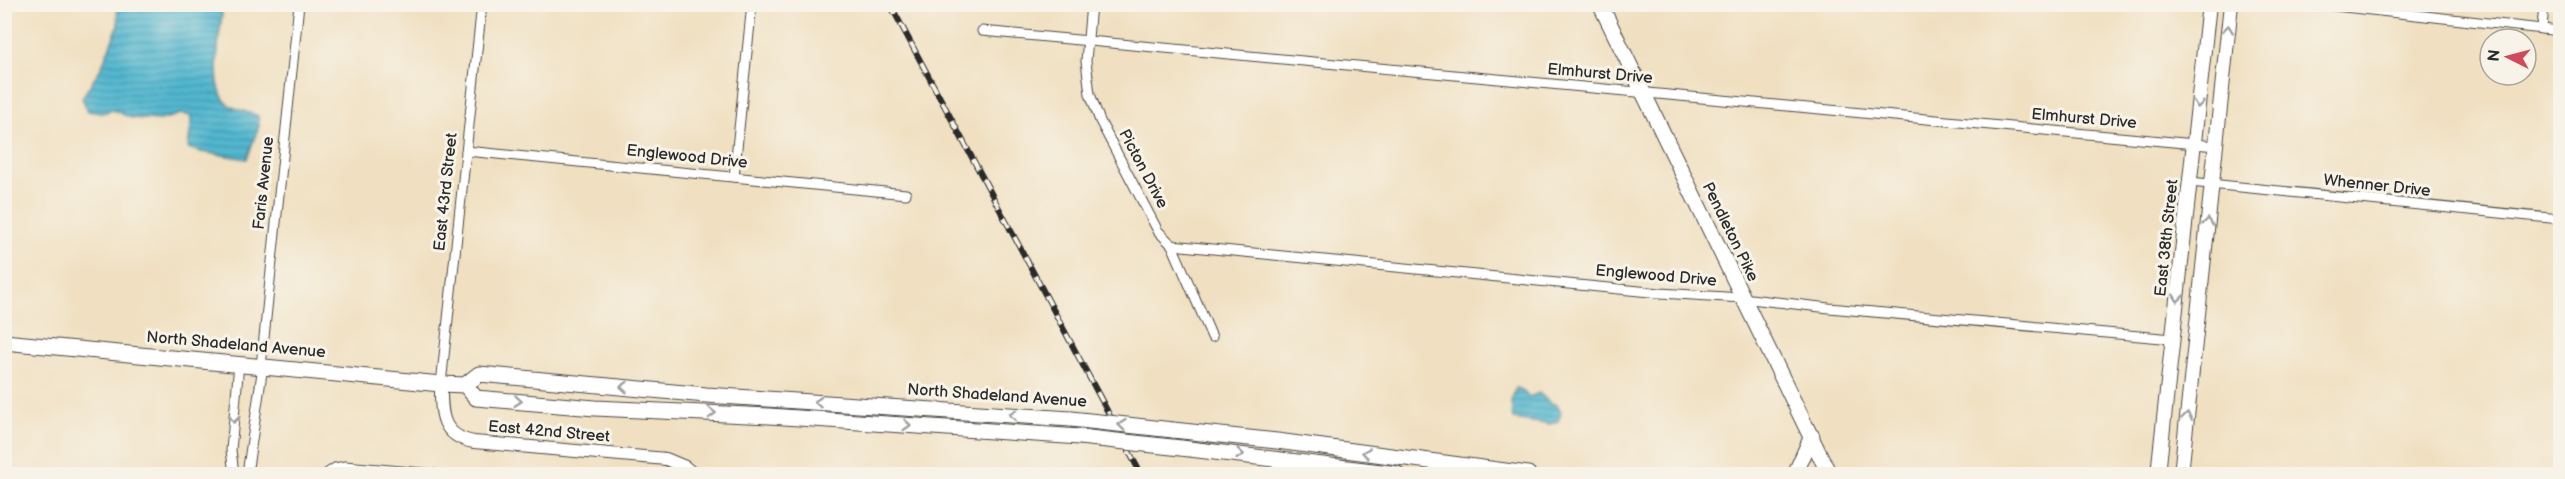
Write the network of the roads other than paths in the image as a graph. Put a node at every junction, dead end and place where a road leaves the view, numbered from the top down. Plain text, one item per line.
1 (299, 4) edge
2 (482, 4) edge
3 (752, 4) edge
4 (1091, 4) edge
5 (1600, 4) edge
6 (2209, 4) edge
7 (2231, 4) edge
8 (2317, 4) edge
9 (2544, 4) edge
10 (2323, 5) edge
11 (2542, 29) junction
12 (982, 31) dead end
13 (2560, 31) edge
14 (1088, 42) junction
15 (1643, 93) junction
16 (2194, 144) junction
17 (2216, 146) junction
18 (466, 151) junction
19 (734, 177) junction
20 (2190, 182) junction
21 (2211, 184) junction
22 (906, 194) dead end
23 (2560, 219) edge
24 (1172, 245) junction
25 (1742, 298) junction
26 (1212, 337) dead end
27 (2173, 339) junction
28 (4, 342) edge
29 (239, 364) junction
30 (262, 366) junction
31 (441, 384) junction
32 (465, 385) junction
33 (1812, 436) junction
34 (234, 474) edge
35 (247, 474) edge
36 (327, 474) edge
37 (435, 474) edge
38 (693, 474) edge
39 (1397, 474) edge
40 (1528, 474) edge
41 (1795, 474) edge
42 (1829, 474) edge
43 (2158, 474) edge
44 (2181, 474) edge

1 - 30 street, Faris Avenue
2 - 18 street, East 43rd Street
3 - 19 street
4 - 14 street, Picton Drive
5 - 15 main road, Pendleton Pike
6 -> 16 main road, East 38th Street
17 -> 7 main road
8 - 10 street
9 - 11 street
10 - 11 street
11 - 13 street
12 - 14 street, Elmhurst Drive
14 - 15 street, Elmhurst Drive
14 - 24 street, Picton Drive
15 - 16 street, Elmhurst Drive
15 - 25 main road, Pendleton Pike
16 - 17 street, Elmhurst Drive
16 - 20 main road, East 38th Street
17 - 21 main road
18 - 19 street, Englewood Drive
18 - 31 street, East 43rd Street
19 - 22 street, Englewood Drive
20 - 21 street, Whenner Drive
20 -> 27 main road, East 38th Street
21 - 23 street, Whenner Drive
44 -> 21 main road
24 - 25 street, Englewood Drive
24 - 26 street, Picton Drive
25 - 27 street, Englewood Drive
25 - 33 main road, Pendleton Pike
27 - 43 main road, East 38th Street
28 - 29 main road, North Shadeland Avenue
29 - 30 main road, North Shadeland Avenue
29 -> 34 street
30 - 31 main road, North Shadeland Avenue
30 - 35 street, Faris Avenue
31 - 32 main road, North Shadeland Avenue
31 - 38 street, East 42nd Street
32 -> 39 main road, North Shadeland Avenue, bridge
40 -> 32 main road, North Shadeland Avenue, bridge
33 - 41 main road
33 - 42 main road, Pendleton Pike
36 - 37 street

